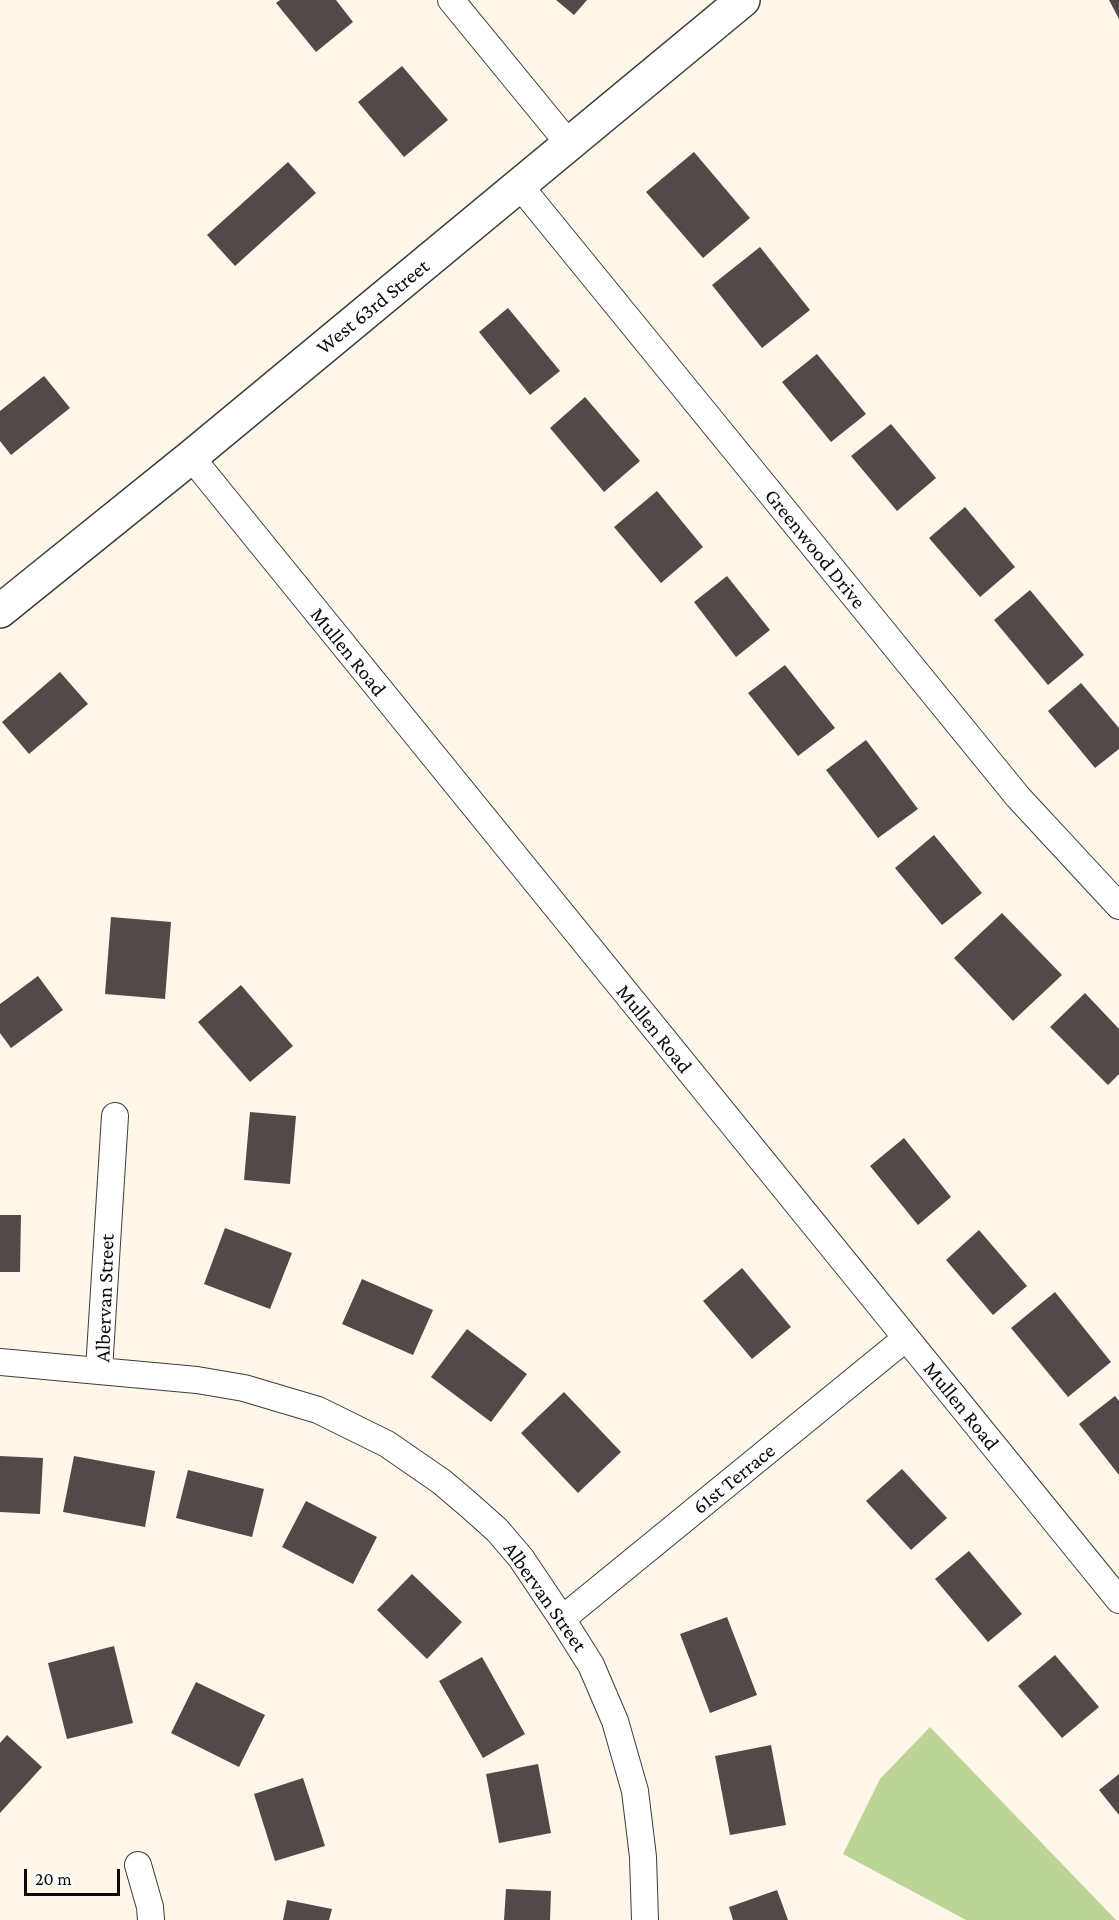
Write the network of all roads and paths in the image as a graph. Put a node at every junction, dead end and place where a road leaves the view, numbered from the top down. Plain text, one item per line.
1 (452, 0) edge
2 (743, 0) edge
3 (569, 144) junction
4 (520, 186) junction
5 (190, 457) junction
6 (0, 611) edge
7 (1119, 906) edge
8 (115, 1116) dead end
9 (906, 1338) junction
10 (0, 1362) edge
11 (99, 1370) junction
12 (1119, 1600) edge
13 (562, 1619) junction
14 (138, 1865) dead end
15 (151, 1920) edge
16 (645, 1920) edge

1 - 3 street
2 - 3 street, West 63rd Street
3 - 4 street, West 63rd Street
4 - 5 street, West 63rd Street
4 - 7 street, Greenwood Drive
5 - 6 street, West 63rd Street
5 - 9 street, Mullen Road
8 - 11 street, Albervan Street
9 - 12 street, Mullen Road
9 - 13 street, 61st Terrace
10 - 11 street
11 - 13 street, Albervan Street
13 - 16 street, Albervan Street
14 - 15 street

